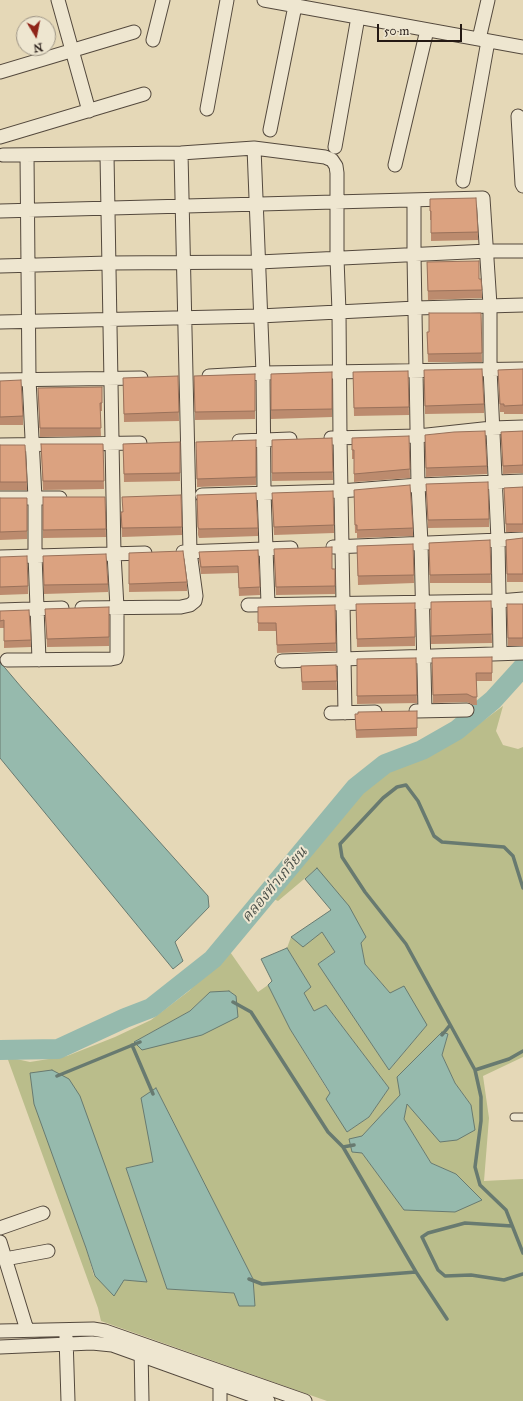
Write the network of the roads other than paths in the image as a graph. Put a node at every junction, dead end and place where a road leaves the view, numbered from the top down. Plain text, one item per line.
1 (58, 0) edge
2 (163, 0) edge
3 (228, 0) edge
4 (264, 0) edge
5 (488, 0) edge
6 (295, 6) junction
7 (358, 17) junction
8 (427, 30) junction
9 (134, 32) dead end
10 (153, 40) dead end
11 (483, 40) junction
12 (523, 47) edge
13 (72, 50) junction
14 (0, 72) edge
15 (144, 94) dead end
16 (207, 109) dead end
17 (89, 111) junction
18 (520, 123) edge
19 (270, 130) dead end
20 (0, 137) edge
21 (335, 147) dead end
22 (254, 148) junction
23 (181, 153) junction
24 (3, 155) dead end
25 (27, 155) junction
26 (106, 155) junction
27 (395, 165) dead end
28 (463, 181) dead end
29 (523, 186) edge
30 (414, 200) junction
31 (336, 201) junction
32 (256, 204) junction
33 (182, 206) junction
34 (108, 208) junction
35 (27, 210) junction
36 (0, 211) edge
37 (488, 251) junction
38 (523, 251) edge
39 (414, 255) junction
40 (336, 258) junction
41 (109, 262) junction
42 (183, 262) junction
43 (259, 262) junction
44 (0, 266) edge
45 (28, 266) junction
46 (490, 305) junction
47 (523, 305) edge
48 (416, 308) junction
49 (339, 312) junction
50 (260, 316) junction
51 (184, 318) junction
52 (110, 319) junction
53 (30, 321) junction
54 (0, 322) edge
55 (490, 369) junction
56 (523, 369) edge
57 (417, 370) junction
58 (339, 373) junction
59 (263, 374) junction
60 (171, 377) edge
61 (186, 377) junction
62 (156, 378) edge
63 (29, 379) junction
64 (111, 379) junction
65 (0, 380) edge
66 (523, 427) edge
67 (492, 428) junction
68 (418, 436) junction
69 (317, 438) edge
70 (340, 438) junction
71 (302, 439) edge
72 (264, 440) junction
73 (226, 441) edge
74 (172, 442) edge
75 (188, 442) junction
76 (203, 442) edge
77 (150, 443) edge
78 (32, 444) junction
79 (112, 444) junction
80 (0, 445) edge
81 (523, 481) edge
82 (494, 482) junction
83 (418, 485) junction
84 (340, 491) junction
85 (264, 492) junction
86 (189, 495) junction
87 (174, 496) edge
88 (97, 497) edge
89 (113, 497) junction
90 (128, 497) edge
91 (0, 498) edge
92 (35, 498) junction
93 (74, 498) edge
94 (523, 539) edge
95 (498, 540) junction
96 (421, 543) junction
97 (342, 547) junction
98 (304, 548) edge
99 (319, 548) edge
100 (265, 549) junction
101 (190, 552) junction
102 (114, 554) junction
103 (35, 555) junction
104 (0, 557) edge
105 (523, 599) edge
106 (500, 601) junction
107 (422, 602) junction
108 (343, 603) junction
109 (268, 604) junction
110 (248, 605) dead end
111 (117, 607) junction
112 (38, 609) junction
113 (0, 610) edge
114 (500, 653) junction
115 (523, 653) edge
116 (424, 656) junction
117 (345, 659) junction
118 (7, 660) dead end
119 (39, 660) junction
120 (282, 661) dead end
121 (467, 710) dead end
122 (401, 711) edge
123 (425, 711) junction
124 (385, 712) edge
125 (331, 713) dead end
126 (345, 713) junction
127 (514, 1117) dead end
128 (523, 1117) edge
129 (43, 1213) dead end
130 (0, 1228) edge
131 (0, 1242) edge
132 (48, 1251) dead end
133 (5, 1259) junction
134 (27, 1330) junction
135 (66, 1330) junction
136 (0, 1331) edge
137 (67, 1345) junction
138 (0, 1347) edge
139 (141, 1350) junction
140 (221, 1378) junction
141 (297, 1400) edge
142 (68, 1401) edge
143 (142, 1401) edge
144 (220, 1401) edge
145 (268, 1401) edge

1 - 13 street
2 - 10 street
3 - 16 street
4 - 6 street
5 - 11 street
6 - 7 street
6 - 19 street
7 - 8 street
7 - 21 street
8 - 11 street
8 - 27 street
9 - 13 street
11 - 12 street
11 - 28 street
13 - 14 street
13 - 17 street
15 - 17 street
17 - 20 street
18 - 29 street
22 - 23 street
22 - 31 street
22 - 32 street
23 - 26 street
23 - 33 street
24 - 25 street
25 - 26 street
25 - 35 street
26 - 34 street
30 - 31 street
30 - 37 street
30 - 39 street
31 - 32 street
31 - 40 street
32 - 33 street
32 - 43 street
33 - 34 street
33 - 42 street
34 - 35 street
34 - 41 street
35 - 36 street
35 - 45 street
37 - 38 street
37 - 39 street
37 - 46 street
39 - 40 street
39 - 48 street
40 - 43 street
40 - 49 street
41 - 42 street
41 - 45 street
41 - 52 street
42 - 43 street
42 - 51 street
43 - 50 street
44 - 45 street
45 - 53 street
46 - 47 street
46 - 48 street
46 - 55 street
48 - 49 street
48 - 57 street
49 - 50 street
49 - 58 street
50 - 51 street
50 - 59 street
51 - 52 street
51 - 61 street
52 - 53 street
52 - 64 street
53 - 54 street
53 - 63 street
55 - 56 street
55 - 57 street
55 - 67 street
57 - 58 street
57 - 68 street
58 - 59 street
58 - 70 street
59 - 61 street
59 - 72 street
60 - 61 street
61 - 75 street
62 - 64 street
63 - 64 street
63 - 65 street
63 - 78 street
64 - 79 street
66 - 67 street
67 - 68 street
67 - 82 street
68 - 70 street
68 - 83 street
69 - 70 street
70 - 84 street
71 - 72 street
72 - 73 street
72 - 85 street
74 - 75 street
75 - 76 street
75 - 86 street
77 - 79 street
78 - 79 street
78 - 80 street
78 - 92 street
79 - 89 street
81 - 82 street
82 - 83 street
82 - 95 street
83 - 84 street
83 - 96 street
84 - 85 street
84 - 97 street
85 - 86 street
85 - 100 street
86 - 87 street
86 - 101 street
88 - 89 street
89 - 90 street
89 - 102 street
91 - 92 street
92 - 93 street
92 - 103 street
94 - 95 street
95 - 96 street
95 - 106 street
96 - 97 street
96 - 107 street
97 - 99 street
97 - 108 street
98 - 100 street
100 - 101 street
100 - 109 street
101 - 102 street
101 - 111 street
102 - 103 street
102 - 111 street
103 - 104 street
103 - 112 street
105 - 106 street
106 - 107 street
106 - 114 street
107 - 108 street
107 - 116 street
108 - 109 street
108 - 117 street
109 - 110 street
111 - 112 street
111 - 119 street
112 - 113 street
112 - 119 street
114 - 115 street
114 - 116 street
116 - 117 street
116 - 123 street
117 - 120 street
117 - 126 street
118 - 119 street
121 - 123 street
122 - 123 street
124 - 126 street
125 - 126 street
127 - 128 lane
129 - 130 street
131 - 133 street
132 - 133 street
133 - 134 street
134 - 135 street
134 - 136 street
135 - 137 street
135 - 139 street
137 - 138 street
137 - 139 street
137 - 142 street
139 - 140 street
139 - 143 street
140 - 141 street
140 - 144 street
140 - 145 street

